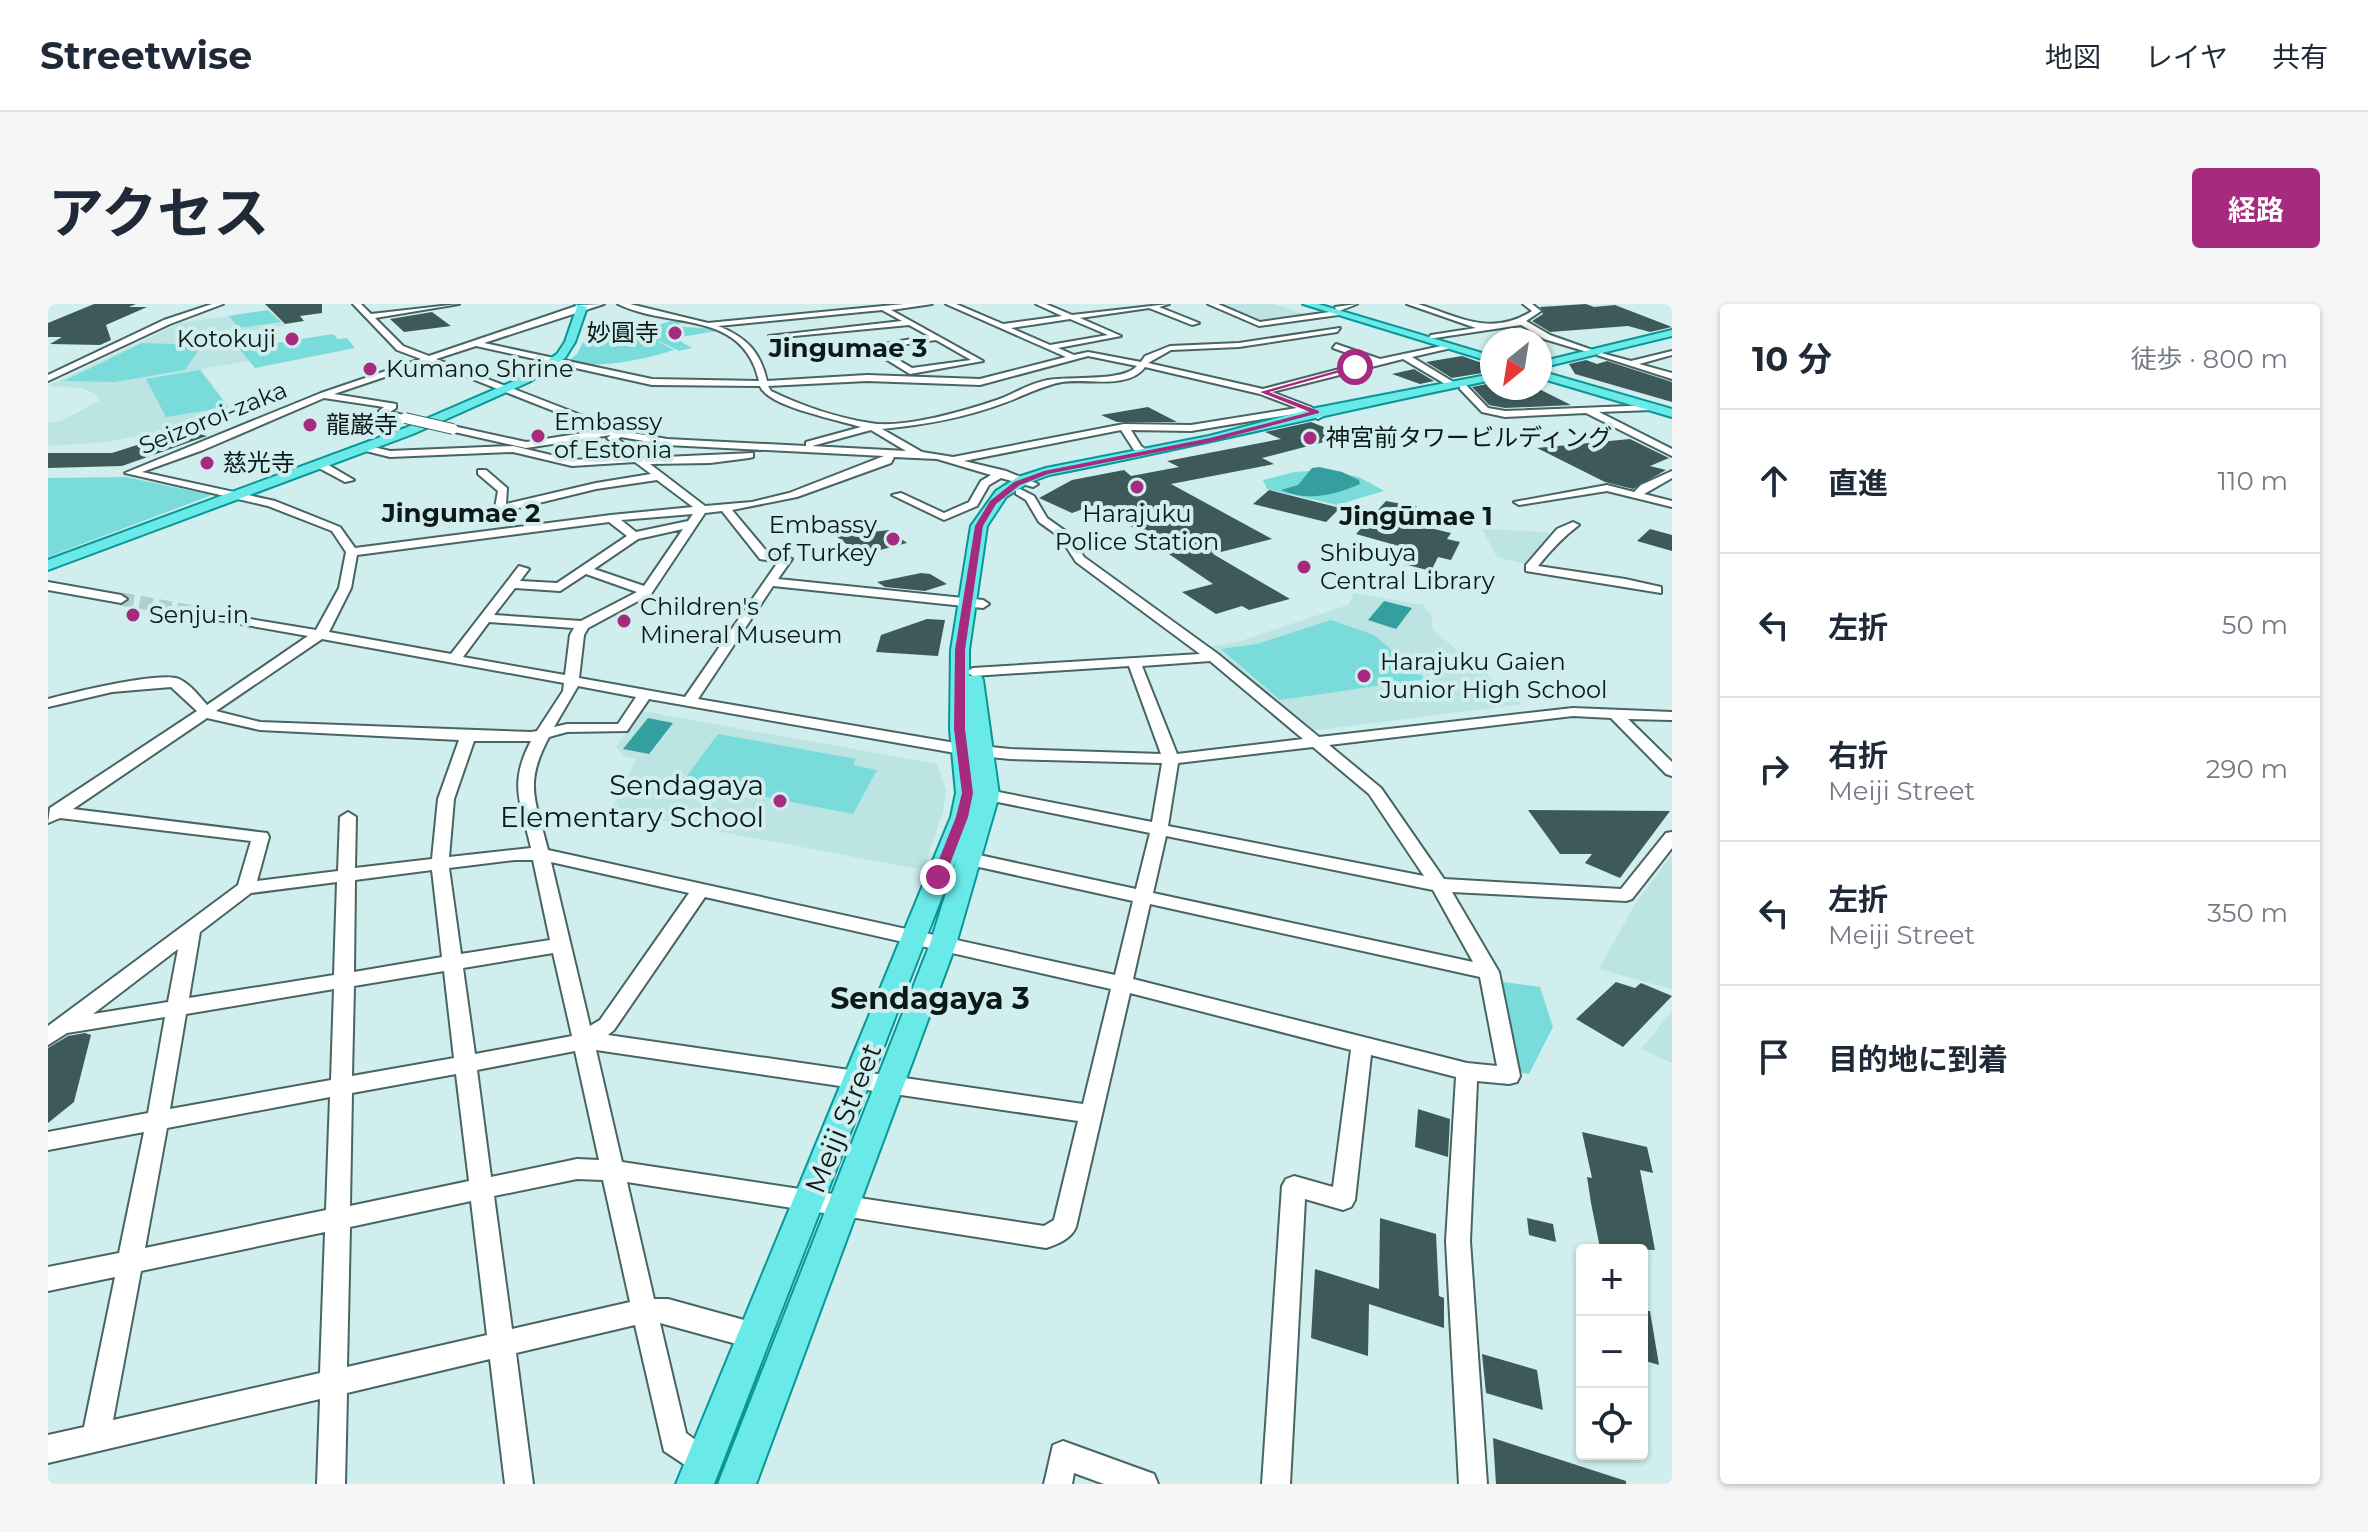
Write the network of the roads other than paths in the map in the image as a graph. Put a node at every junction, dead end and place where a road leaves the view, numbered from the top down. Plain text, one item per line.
1 (219, 304) edge
2 (357, 304) edge
3 (455, 304) edge
4 (600, 304) edge
5 (622, 304) edge
6 (928, 304) edge
7 (950, 304) edge
8 (1040, 304) edge
9 (1165, 304) edge
10 (1212, 304) edge
11 (1308, 304) edge
12 (1321, 304) edge
13 (1353, 304) edge
14 (1527, 304) edge
15 (581, 305) edge
16 (1145, 305) edge
17 (1445, 305) edge
18 (879, 306) edge
19 (1411, 308) edge
20 (1427, 309) junction
21 (1338, 311) junction
22 (371, 316) junction
23 (1071, 316) junction
24 (208, 317) dead end
25 (172, 320) junction
26 (1522, 322) junction
27 (909, 323) junction
28 (1195, 323) dead end
29 (710, 325) junction
30 (999, 327) junction
31 (1484, 328) edge
32 (1492, 328) edge
33 (1337, 330) dead end
34 (1480, 330) edge
35 (1672, 335) edge
36 (1431, 337) junction
37 (935, 338) junction
38 (474, 343) junction
39 (746, 345) junction
40 (1336, 346) dead end
41 (1448, 346) junction
42 (1051, 347) junction
43 (1480, 353) edge
44 (1598, 353) junction
45 (1672, 353) edge
46 (1480, 354) edge
47 (1404, 356) junction
48 (1074, 358) junction
49 (424, 359) junction
50 (556, 361) junction
51 (1380, 362) junction
52 (1145, 363) junction
53 (1628, 363) junction
54 (1552, 366) edge
55 (1552, 374) edge
56 (1552, 374) edge
57 (908, 375) junction
58 (1672, 376) edge
59 (48, 378) edge
60 (1480, 381) edge
61 (766, 384) junction
62 (1457, 386) junction
63 (505, 390) junction
64 (1263, 392) junction
65 (324, 395) junction
66 (1651, 407) junction
67 (1587, 410) junction
68 (1672, 411) edge
69 (1314, 412) junction
70 (872, 427) junction
71 (1124, 427) junction
72 (616, 432) junction
73 (498, 440) junction
74 (365, 448) junction
75 (774, 448) junction
76 (800, 449) junction
77 (472, 450) junction
78 (1144, 452) junction
79 (1672, 453) edge
80 (890, 454) junction
81 (920, 455) junction
82 (955, 459) junction
83 (638, 460) junction
84 (321, 465) junction
85 (482, 472) dead end
86 (1002, 473) junction
87 (1672, 474) edge
88 (660, 476) junction
89 (349, 480) dead end
90 (1026, 485) junction
91 (897, 495) dead end
92 (1637, 495) junction
93 (237, 496) junction
94 (1519, 502) dead end
95 (1672, 504) edge
96 (725, 508) junction
97 (500, 509) junction
98 (702, 509) junction
99 (611, 518) junction
100 (692, 524) junction
101 (1573, 525) dead end
102 (497, 533) junction
103 (634, 536) junction
104 (352, 552) junction
105 (48, 565) edge
106 (523, 569) dead end
107 (585, 570) junction
108 (770, 582) junction
109 (510, 584) junction
110 (48, 586) edge
111 (1657, 590) dead end
112 (647, 591) junction
113 (121, 599) tunnel mouth
114 (975, 604) junction
115 (218, 616) tunnel mouth
116 (484, 618) junction
117 (583, 625) junction
118 (321, 634) junction
119 (1213, 657) junction
120 (454, 659) junction
121 (1134, 662) junction
122 (973, 672) junction
123 (573, 681) junction
124 (645, 694) junction
125 (689, 702) junction
126 (48, 703) edge
127 (1613, 712) junction
128 (206, 713) junction
129 (1672, 716) edge
130 (541, 735) junction
131 (468, 736) junction
132 (1319, 744) junction
133 (972, 750) junction
134 (1171, 759) junction
135 (1672, 771) edge
136 (988, 795) junction
137 (52, 815) edge
138 (348, 817) dead end
139 (1159, 830) junction
140 (1672, 837) edge
141 (540, 854) junction
142 (970, 859) junction
143 (440, 864) junction
144 (345, 878) junction
145 (1439, 885) junction
146 (246, 888) junction
147 (700, 890) junction
148 (1142, 898) junction
149 (191, 928) junction
150 (929, 941) junction
151 (559, 945) junction
152 (452, 960) junction
153 (1489, 972) junction
154 (343, 980) junction
155 (1123, 984) junction
156 (178, 1008) junction
157 (55, 1032) edge
158 (583, 1042) junction
159 (1362, 1044) junction
160 (467, 1065) junction
161 (1467, 1071) junction
162 (858, 1080) junction
163 (888, 1085) junction
164 (340, 1088) junction
165 (1092, 1114) junction
166 (157, 1120) junction
167 (48, 1141) edge
168 (610, 1170) junction
169 (481, 1189) junction
170 (811, 1199) junction
171 (844, 1204) junction
172 (339, 1216) junction
173 (129, 1261) junction
174 (48, 1279) edge
175 (644, 1311) junction
176 (755, 1336) junction
177 (503, 1343) junction
178 (336, 1382) junction
179 (96, 1438) junction
180 (48, 1449) edge
181 (693, 1477) edge
182 (331, 1484) edge
183 (519, 1484) edge
184 (737, 1484) edge
185 (1058, 1484) edge
186 (1144, 1484) edge
187 (1276, 1484) edge
188 (1473, 1484) edge

1 - 25 street
2 - 22 street
3 - 22 street
4 - 15 street, Seizoroi-zaka
5 - 29 street
6 - 18 street
7 - 30 street
8 - 23 street
9 - 16 street
10 - 21 street
11 - 21 main road
12 - 21 main road
13 - 21 street
14 - 26 street
15 - 38 street, Seizoroi-zaka
15 - 50 main road
16 - 23 street
16 - 28 street
17 - 20 street
18 - 27 street
18 - 29 street
19 - 20 street
20 - 31 street
21 - 36 main road
21 - 41 main road
22 - 49 street
23 - 30 street
23 - 42 street
24 - 25 street
25 - 59 street
26 - 32 street
26 - 44 street
27 - 37 street
27 - 39 street
29 - 39 street
30 - 42 street
33 - 52 street
34 - 36 street
35 - 44 main road
36 - 43 main road
37 - 57 street
37 - 57 street
38 - 49 street, Seizoroi-zaka
38 - 50 street
39 - 61 street
40 - 51 street
41 - 46 main road
41 - 47 street
42 - 48 street
44 - 53 street
44 - 54 main road
45 - 53 street
47 - 51 street
47 - 62 street
48 - 52 street
48 - 57 street
49 - 63 street
49 - 65 street, Seizoroi-zaka
50 - 61 street
50 - 63 main road
51 - 64 street
52 - 64 street
52 - 70 street
53 - 58 street
55 - 66 main road
56 - 68 main road
57 - 61 street
60 - 62 main road
61 - 70 street
62 - 67 street
62 - 69 main road
63 - 72 street
63 - 74 main road
64 - 69 street
65 - 73 street, bridge
65 - 93 street, Seizoroi-zaka
66 - 67 street
66 - 68 main road
67 - 79 street
69 - 71 street
69 - 78 main road
69 - 90 main road
70 - 76 street
70 - 81 street
71 - 78 street
71 - 82 street
72 - 73 street
72 - 75 street
72 - 83 street
73 - 77 street
74 - 77 street
74 - 84 main road
75 - 76 street
75 - 83 street
76 - 80 street
77 - 83 street
78 - 90 main road
80 - 81 street
80 - 96 street
81 - 82 street
82 - 86 street
83 - 88 street
84 - 89 street
84 - 93 main road
85 - 97 street
86 - 90 street
86 - 91 street
87 - 92 street
88 - 97 street
88 - 98 street
90 - 114 main road, Meiji Street
90 - 119 street
92 - 94 street
92 - 95 street
93 - 104 street
93 - 105 main road
96 - 98 street
96 - 108 street
97 - 102 street
98 - 99 street
98 - 100 street
99 - 102 street
99 - 103 street
100 - 103 street
100 - 112 street
101 - 111 street
102 - 104 street
103 - 107 street
104 - 118 street
106 - 109 street
107 - 109 street
107 - 112 street
108 - 114 street
108 - 125 street
109 - 116 street
110 - 113 street
112 - 117 street
114 - 122 main road, Meiji Street
114 - 133 main road, Meiji Street
115 - 118 street
116 - 117 street
116 - 120 street
117 - 123 street
118 - 120 street
118 - 128 street
119 - 121 street
119 - 132 street
120 - 123 street
121 - 122 street
121 - 134 street
122 - 133 main road, Meiji Street
123 - 124 street
123 - 130 street
124 - 125 street
124 - 130 street
125 - 133 street
126 - 128 street
127 - 129 street
127 - 132 street
127 - 135 street
128 - 131 street
128 - 137 street
130 - 131 street
130 - 141 street
131 - 143 street
132 - 134 street
132 - 145 street
133 - 134 street
133 - 136 main road, Meiji Street
133 - 150 main road, Meiji Street
134 - 139 street
136 - 139 street
136 - 142 main road, Meiji Street
137 - 146 street
138 - 144 street
139 - 145 street
139 - 148 street
140 - 145 street
141 - 143 street
141 - 147 street
141 - 151 street
142 - 148 street
142 - 150 main road, Meiji Street
143 - 144 street
143 - 152 street
144 - 146 street
144 - 154 street
145 - 153 street
146 - 149 street
147 - 150 street
147 - 158 street
148 - 153 street
148 - 155 street
149 - 156 street
149 - 157 street
150 - 155 street
150 - 162 main road, Meiji Street
150 - 163 main road, Meiji Street
151 - 152 street
151 - 158 street
152 - 154 street
152 - 160 street
153 - 161 street
154 - 156 street
154 - 164 street
155 - 159 street
155 - 165 street
156 - 157 street
156 - 166 street
158 - 160 street
158 - 162 street
158 - 168 street
159 - 161 street
159 - 187 street
160 - 164 street
160 - 169 street
161 - 188 street
162 - 163 street
162 - 170 main road, Meiji Street
163 - 165 street
163 - 171 main road, Meiji Street
164 - 166 street
164 - 172 street
165 - 171 street
166 - 167 street
166 - 173 street
168 - 169 street
168 - 170 street
168 - 175 street
169 - 172 street
169 - 177 street
170 - 171 street
170 - 176 main road, Meiji Street
171 - 184 main road, Meiji Street
172 - 173 street
172 - 178 street
173 - 174 street
173 - 179 street
175 - 176 street
175 - 177 street
175 - 181 street
176 - 181 main road, Meiji Street
177 - 178 street
177 - 183 street
178 - 179 street
178 - 182 street
179 - 180 street
185 - 186 street

